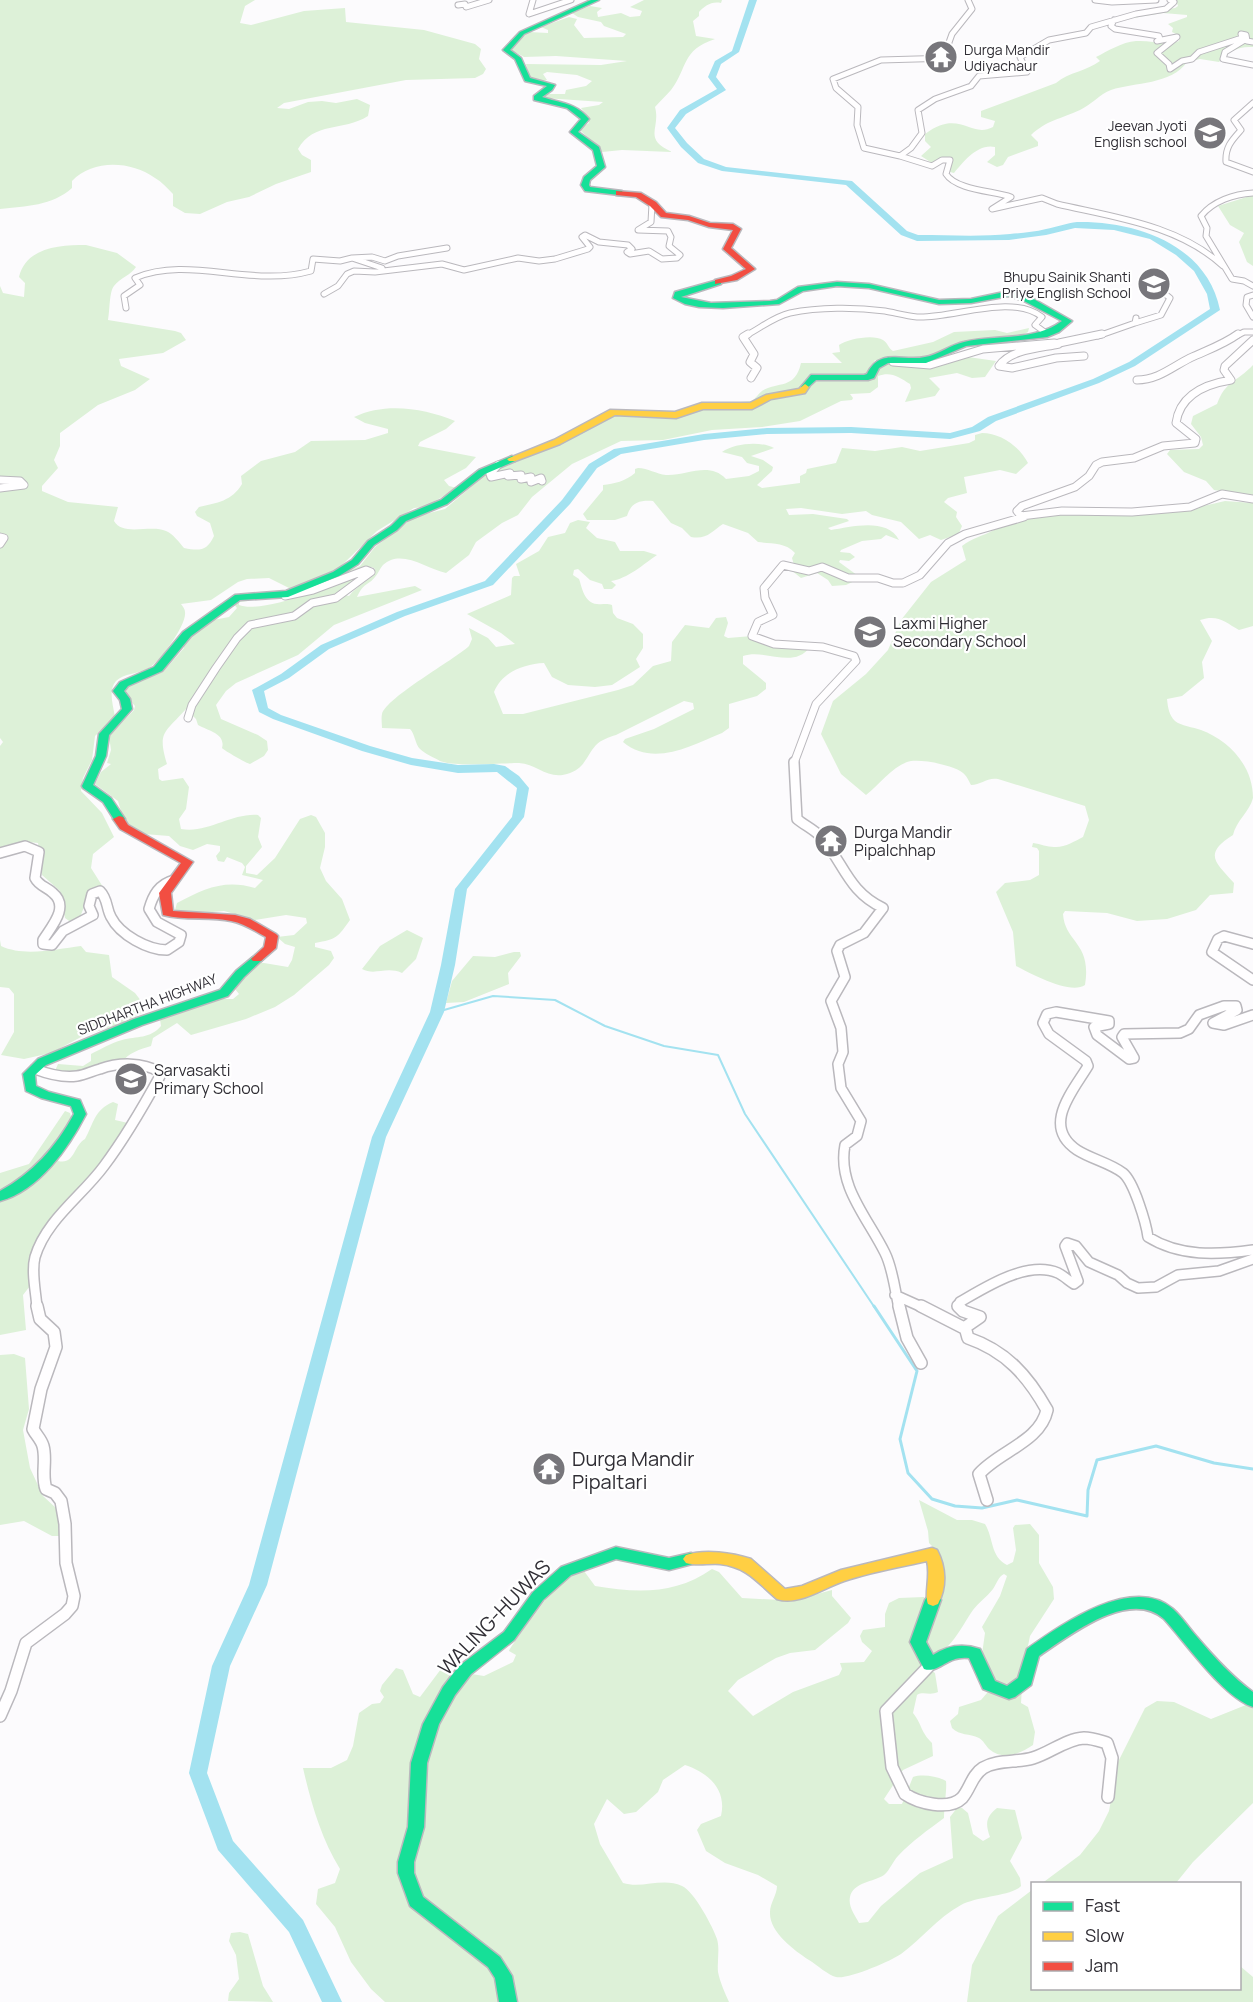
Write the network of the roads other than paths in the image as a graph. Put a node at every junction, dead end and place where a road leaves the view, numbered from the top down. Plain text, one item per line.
1 (489, 0) edge
2 (533, 0) edge
3 (571, 0) edge
4 (596, 0) edge
5 (968, 0) edge
6 (1095, 0) edge
7 (1156, 0) edge
8 (1170, 0) edge
9 (458, 5) dead end
10 (1114, 20) junction
11 (1242, 38) junction
12 (1253, 42) edge
13 (1253, 65) edge
14 (1253, 103) edge
15 (900, 156) junction
16 (1253, 172) edge
17 (1253, 193) edge
18 (652, 204) junction
19 (447, 248) dead end
20 (352, 258) junction
21 (1223, 266) junction
22 (394, 269) junction
23 (1253, 286) edge
24 (324, 294) dead end
25 (1165, 294) dead end
26 (1253, 295) edge
27 (126, 308) dead end
28 (1253, 317) edge
29 (1253, 332) edge
30 (1046, 333) junction
31 (1059, 343) junction
32 (1251, 343) edge
33 (1084, 356) dead end
34 (885, 360) junction
35 (751, 378) dead end
36 (1137, 380) dead end
37 (498, 465) junction
38 (0, 480) edge
39 (542, 481) dead end
40 (0, 488) edge
41 (1253, 499) edge
42 (1024, 517) junction
43 (0, 537) edge
44 (0, 544) edge
45 (280, 596) junction
46 (188, 718) dead end
47 (0, 853) edge
48 (176, 879) junction
49 (1253, 944) edge
50 (1253, 980) edge
51 (1253, 1015) edge
52 (35, 1069) junction
53 (0, 1197) edge
54 (1253, 1250) edge
55 (1253, 1258) edge
56 (895, 1295) junction
57 (965, 1328) junction
58 (921, 1363) dead end
59 (987, 1500) dead end
60 (930, 1665) junction
61 (1253, 1701) edge
62 (0, 1716) edge
63 (1108, 1797) dead end
64 (508, 2002) edge

1 - 9 street
2 - 3 street
4 - 18 main road
5 - 15 street
6 - 7 street
8 - 10 street
10 - 11 street
10 - 15 street
11 - 12 street
11 - 13 street
14 - 16 street
15 - 21 street
17 - 21 street
18 - 22 street
18 - 30 main road
19 - 20 street
20 - 22 street
20 - 27 street
21 - 23 street
22 - 24 street
25 - 31 street
26 - 28 street
29 - 36 street
30 - 34 main road
30 - 35 street
31 - 33 street
31 - 34 street
32 - 42 street
34 - 37 main road, SIDDHARTHA HIGHWAY
37 - 39 street
37 - 45 main road, SIDDHARTHA HIGHWAY
38 - 40 street
41 - 42 street
42 - 56 street
43 - 44 street
45 - 46 street
45 - 48 main road, SIDDHARTHA HIGHWAY
47 - 48 street
48 - 52 main road, SIDDHARTHA HIGHWAY
49 - 50 street
51 - 54 street
52 - 53 main road
52 - 62 street
55 - 57 street
56 - 57 street
56 - 58 street
57 - 59 street
60 - 61 main road
60 - 63 street
60 - 64 main road, WALING-HUWAS

